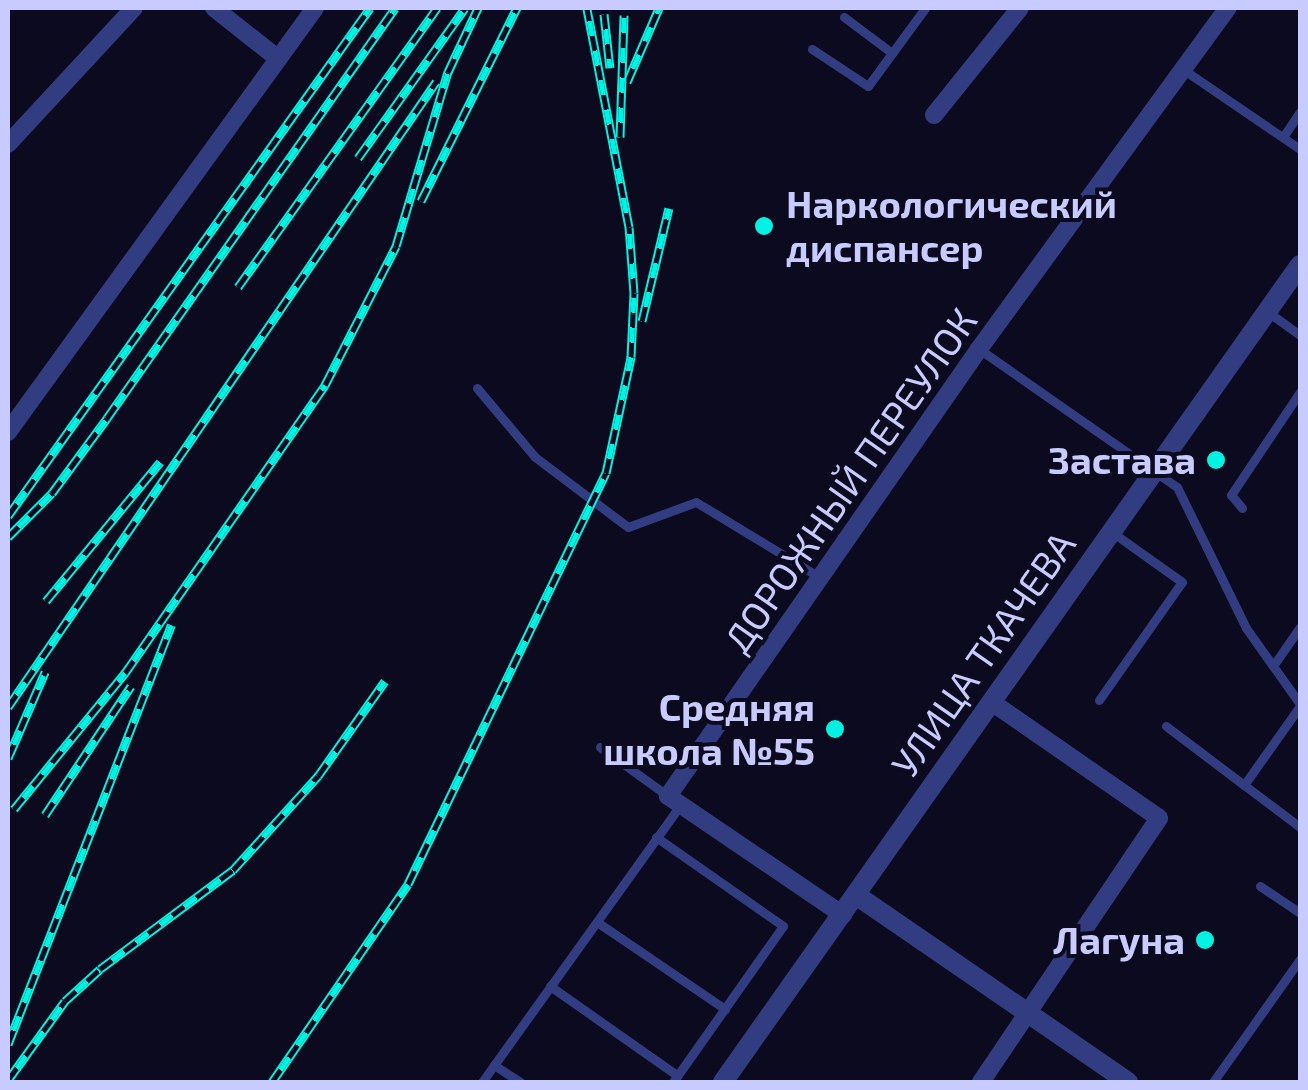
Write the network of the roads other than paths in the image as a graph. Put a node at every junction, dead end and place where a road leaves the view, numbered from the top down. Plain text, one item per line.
1 (134, 8) edge
2 (214, 8) edge
3 (314, 8) edge
4 (926, 8) edge
5 (1020, 8) edge
6 (1228, 8) edge
7 (844, 17) dead end
8 (812, 49) dead end
9 (892, 54) junction
10 (276, 57) junction
11 (1184, 70) junction
12 (1300, 112) edge
13 (934, 115) dead end
14 (1284, 138) junction
15 (8, 144) edge
16 (1300, 149) edge
17 (1300, 265) edge
18 (1268, 312) junction
19 (1300, 335) edge
20 (979, 349) junction
21 (477, 388) dead end
22 (1300, 392) edge
23 (8, 432) edge
24 (1155, 470) junction
25 (1242, 508) dead end
26 (1112, 532) junction
27 (824, 580) junction
28 (1300, 627) edge
29 (1274, 666) junction
30 (1099, 700) dead end
31 (993, 704) junction
32 (1300, 705) edge
33 (1166, 726) dead end
34 (600, 746) dead end
35 (1244, 785) junction
36 (674, 800) junction
37 (1300, 827) edge
38 (656, 837) junction
39 (1260, 886) dead end
40 (856, 894) junction
41 (1300, 913) edge
42 (843, 914) junction
43 (597, 922) junction
44 (1300, 959) edge
45 (550, 986) junction
46 (725, 1009) junction
47 (1028, 1013) junction
48 (494, 1065) junction
49 (675, 1079) edge
50 (482, 1082) edge
51 (520, 1082) edge
52 (723, 1082) edge
53 (981, 1082) edge
54 (1128, 1082) edge
55 (1213, 1082) edge

1 - 15 street
2 - 10 street
3 - 10 street
4 - 9 lane
5 - 13 street
6 - 11 street, ДОРОЖНЫЙ ПЕРЕУЛОК
7 - 9 lane
8 - 9 lane
10 - 23 street
11 - 14 lane
11 - 20 street, ДОРОЖНЫЙ ПЕРЕУЛОК
12 - 14 lane
14 - 16 lane
17 - 18 street, УЛИЦА ТКАЧЕВА
18 - 19 lane
18 - 24 street, УЛИЦА ТКАЧЕВА
20 - 24 lane
20 - 27 street, ДОРОЖНЫЙ ПЕРЕУЛОК
21 - 27 lane
22 - 25 lane
24 - 26 street, УЛИЦА ТКАЧЕВА
24 - 29 lane
26 - 30 lane
26 - 31 street, УЛИЦА ТКАЧЕВА
27 - 36 street, ДОРОЖНЫЙ ПЕРЕУЛОК
28 - 29 lane
29 - 32 lane
31 - 40 street, УЛИЦА ТКАЧЕВА
31 - 47 street
32 - 35 lane
33 - 35 lane
34 - 36 lane
35 - 37 lane
36 - 38 lane
36 - 42 street
38 - 43 lane
38 - 46 lane
39 - 41 lane
40 - 42 street, УЛИЦА ТКАЧЕВА
40 - 47 street
42 - 52 street, УЛИЦА ТКАЧЕВА
43 - 45 lane
43 - 46 lane
44 - 55 lane
45 - 48 lane
45 - 49 lane
46 - 49 lane
47 - 53 street
47 - 54 street
48 - 50 lane
48 - 51 lane

